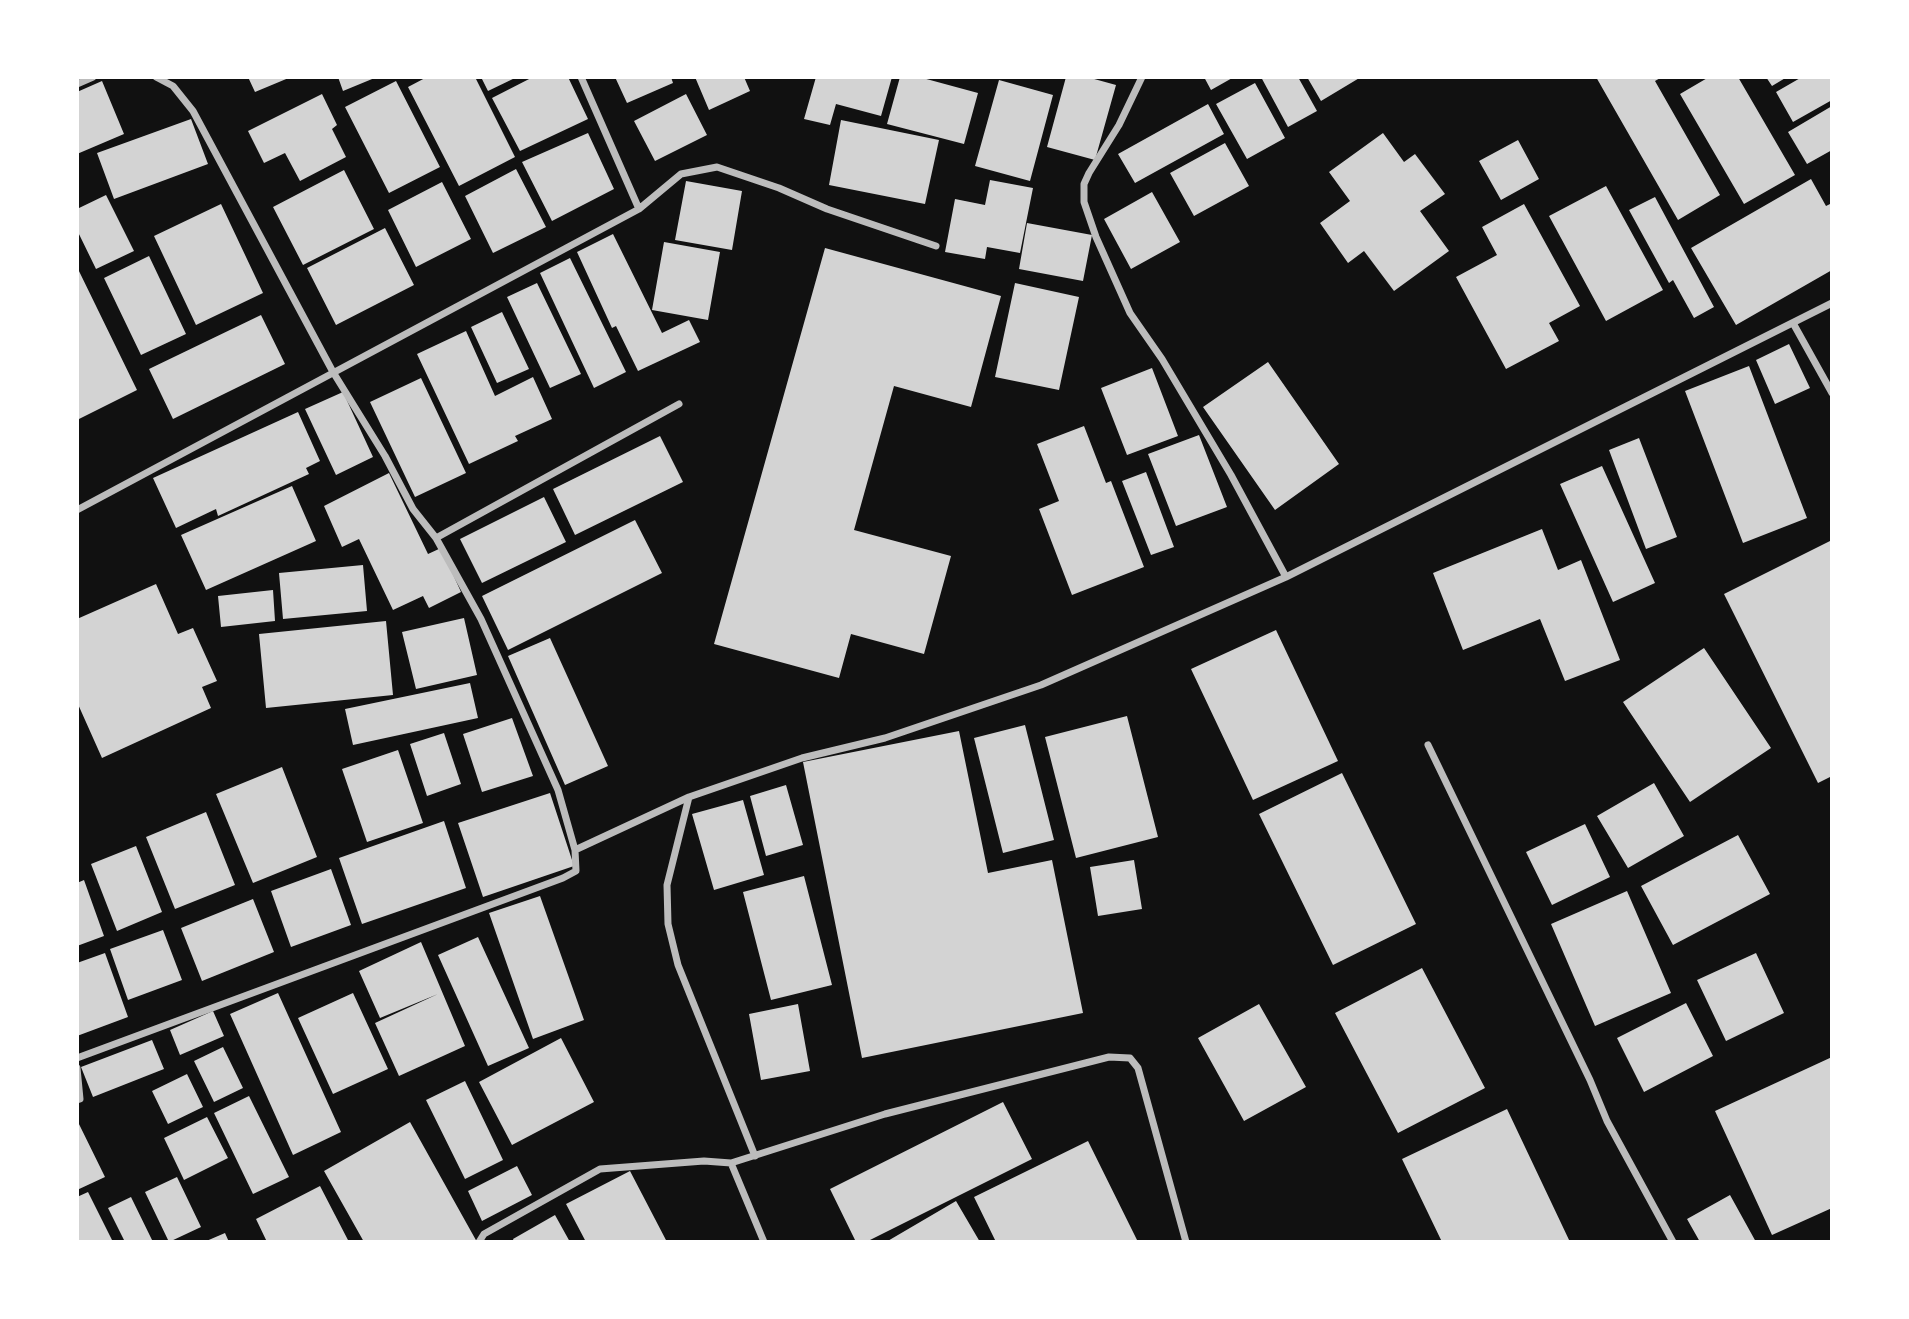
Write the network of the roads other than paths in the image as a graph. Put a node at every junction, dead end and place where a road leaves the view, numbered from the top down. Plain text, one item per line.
1 (93, 77) edge
2 (156, 77) edge
3 (581, 77) edge
4 (1142, 77) edge
5 (77, 84) edge
6 (639, 209) junction
7 (936, 246) dead end
8 (1832, 303) edge
9 (1793, 323) junction
10 (333, 372) junction
11 (1832, 393) edge
12 (679, 404) dead end
13 (77, 510) edge
14 (436, 538) junction
15 (1286, 577) junction
16 (1428, 745) dead end
17 (689, 797) junction
18 (575, 850) junction
19 (77, 1058) edge
20 (77, 1068) edge
21 (77, 1100) edge
22 (755, 1156) junction
23 (731, 1163) junction
24 (479, 1242) edge
25 (764, 1242) edge
26 (1186, 1242) edge
27 (1673, 1242) edge

1 - 5 street
2 - 10 street
3 - 6 street
4 - 15 street
6 - 7 street
6 - 10 street
8 - 9 street
9 - 11 street
9 - 15 street
10 - 13 street
10 - 14 street
12 - 14 street
14 - 18 street
15 - 17 street
16 - 27 street
17 - 18 street
17 - 22 street
18 - 19 street
20 - 21 street
22 - 23 street
22 - 26 street
23 - 24 street
23 - 25 street

